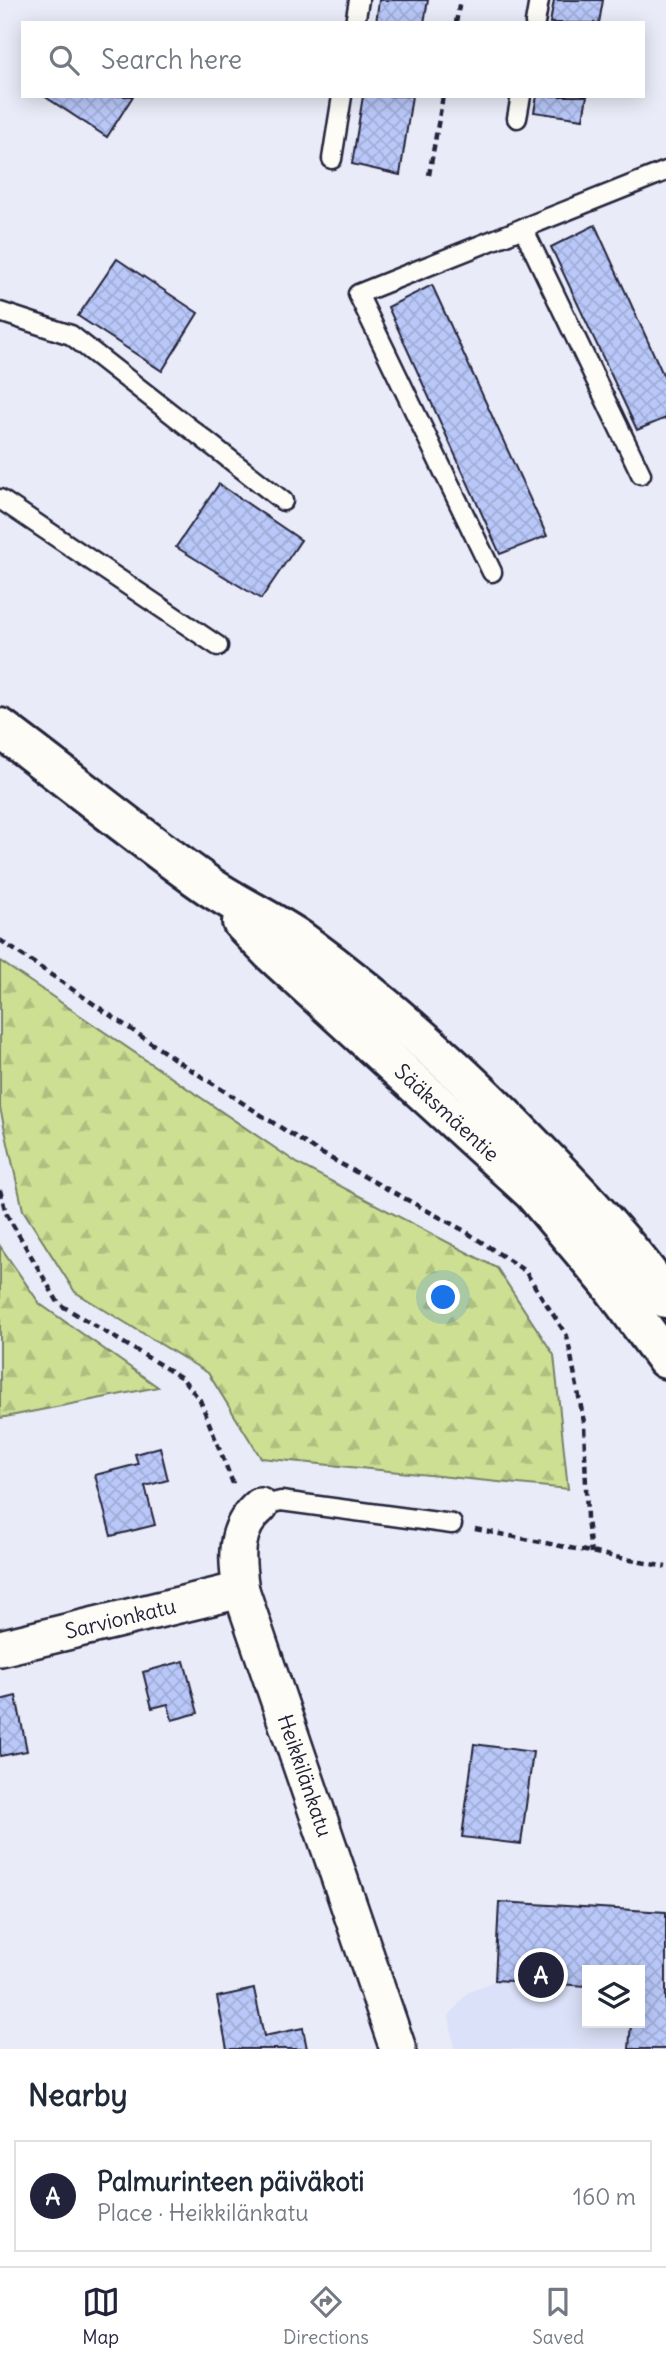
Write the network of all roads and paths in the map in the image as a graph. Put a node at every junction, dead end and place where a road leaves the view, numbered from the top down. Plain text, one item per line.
1 (359, 0) edge
2 (460, 0) edge
3 (539, 0) edge
4 (355, 21) edge
5 (456, 21) edge
6 (534, 21) edge
7 (342, 98) edge
8 (443, 98) edge
9 (521, 98) edge
10 (517, 118) dead end
11 (332, 159) dead end
12 (666, 171) edge
13 (429, 175) dead end
14 (523, 228) junction
15 (0, 312) edge
16 (641, 474) dead end
17 (0, 499) edge
18 (283, 501) dead end
19 (492, 572) dead end
20 (218, 646) dead end
21 (0, 728) edge
22 (207, 885) junction
23 (0, 940) edge
24 (0, 1189) edge
25 (666, 1298) edge
26 (666, 1359) edge
27 (255, 1510) junction
28 (452, 1524) joint
29 (591, 1553) junction
30 (666, 1567) edge
31 (241, 1590) junction
32 (0, 1648) edge
33 (398, 2049) edge

1 - 4 lane
2 - 5 path
3 - 6 lane
7 - 11 lane
8 - 13 path
9 - 10 lane
12 - 14 lane
14 - 16 lane
14 - 19 lane
15 - 18 lane
17 - 20 lane
21 - 22 main road, Sääksmäentie
22 - 25 main road, Sääksmäentie
22 - 26 main road, Sääksmäentie
23 - 29 path
24 - 27 path
27 - 28 lane
27 - 31 street, Heikkilänkatu
28 - 29 path
29 - 30 path
31 - 32 street, Sarvionkatu
31 - 33 street, Heikkilänkatu

